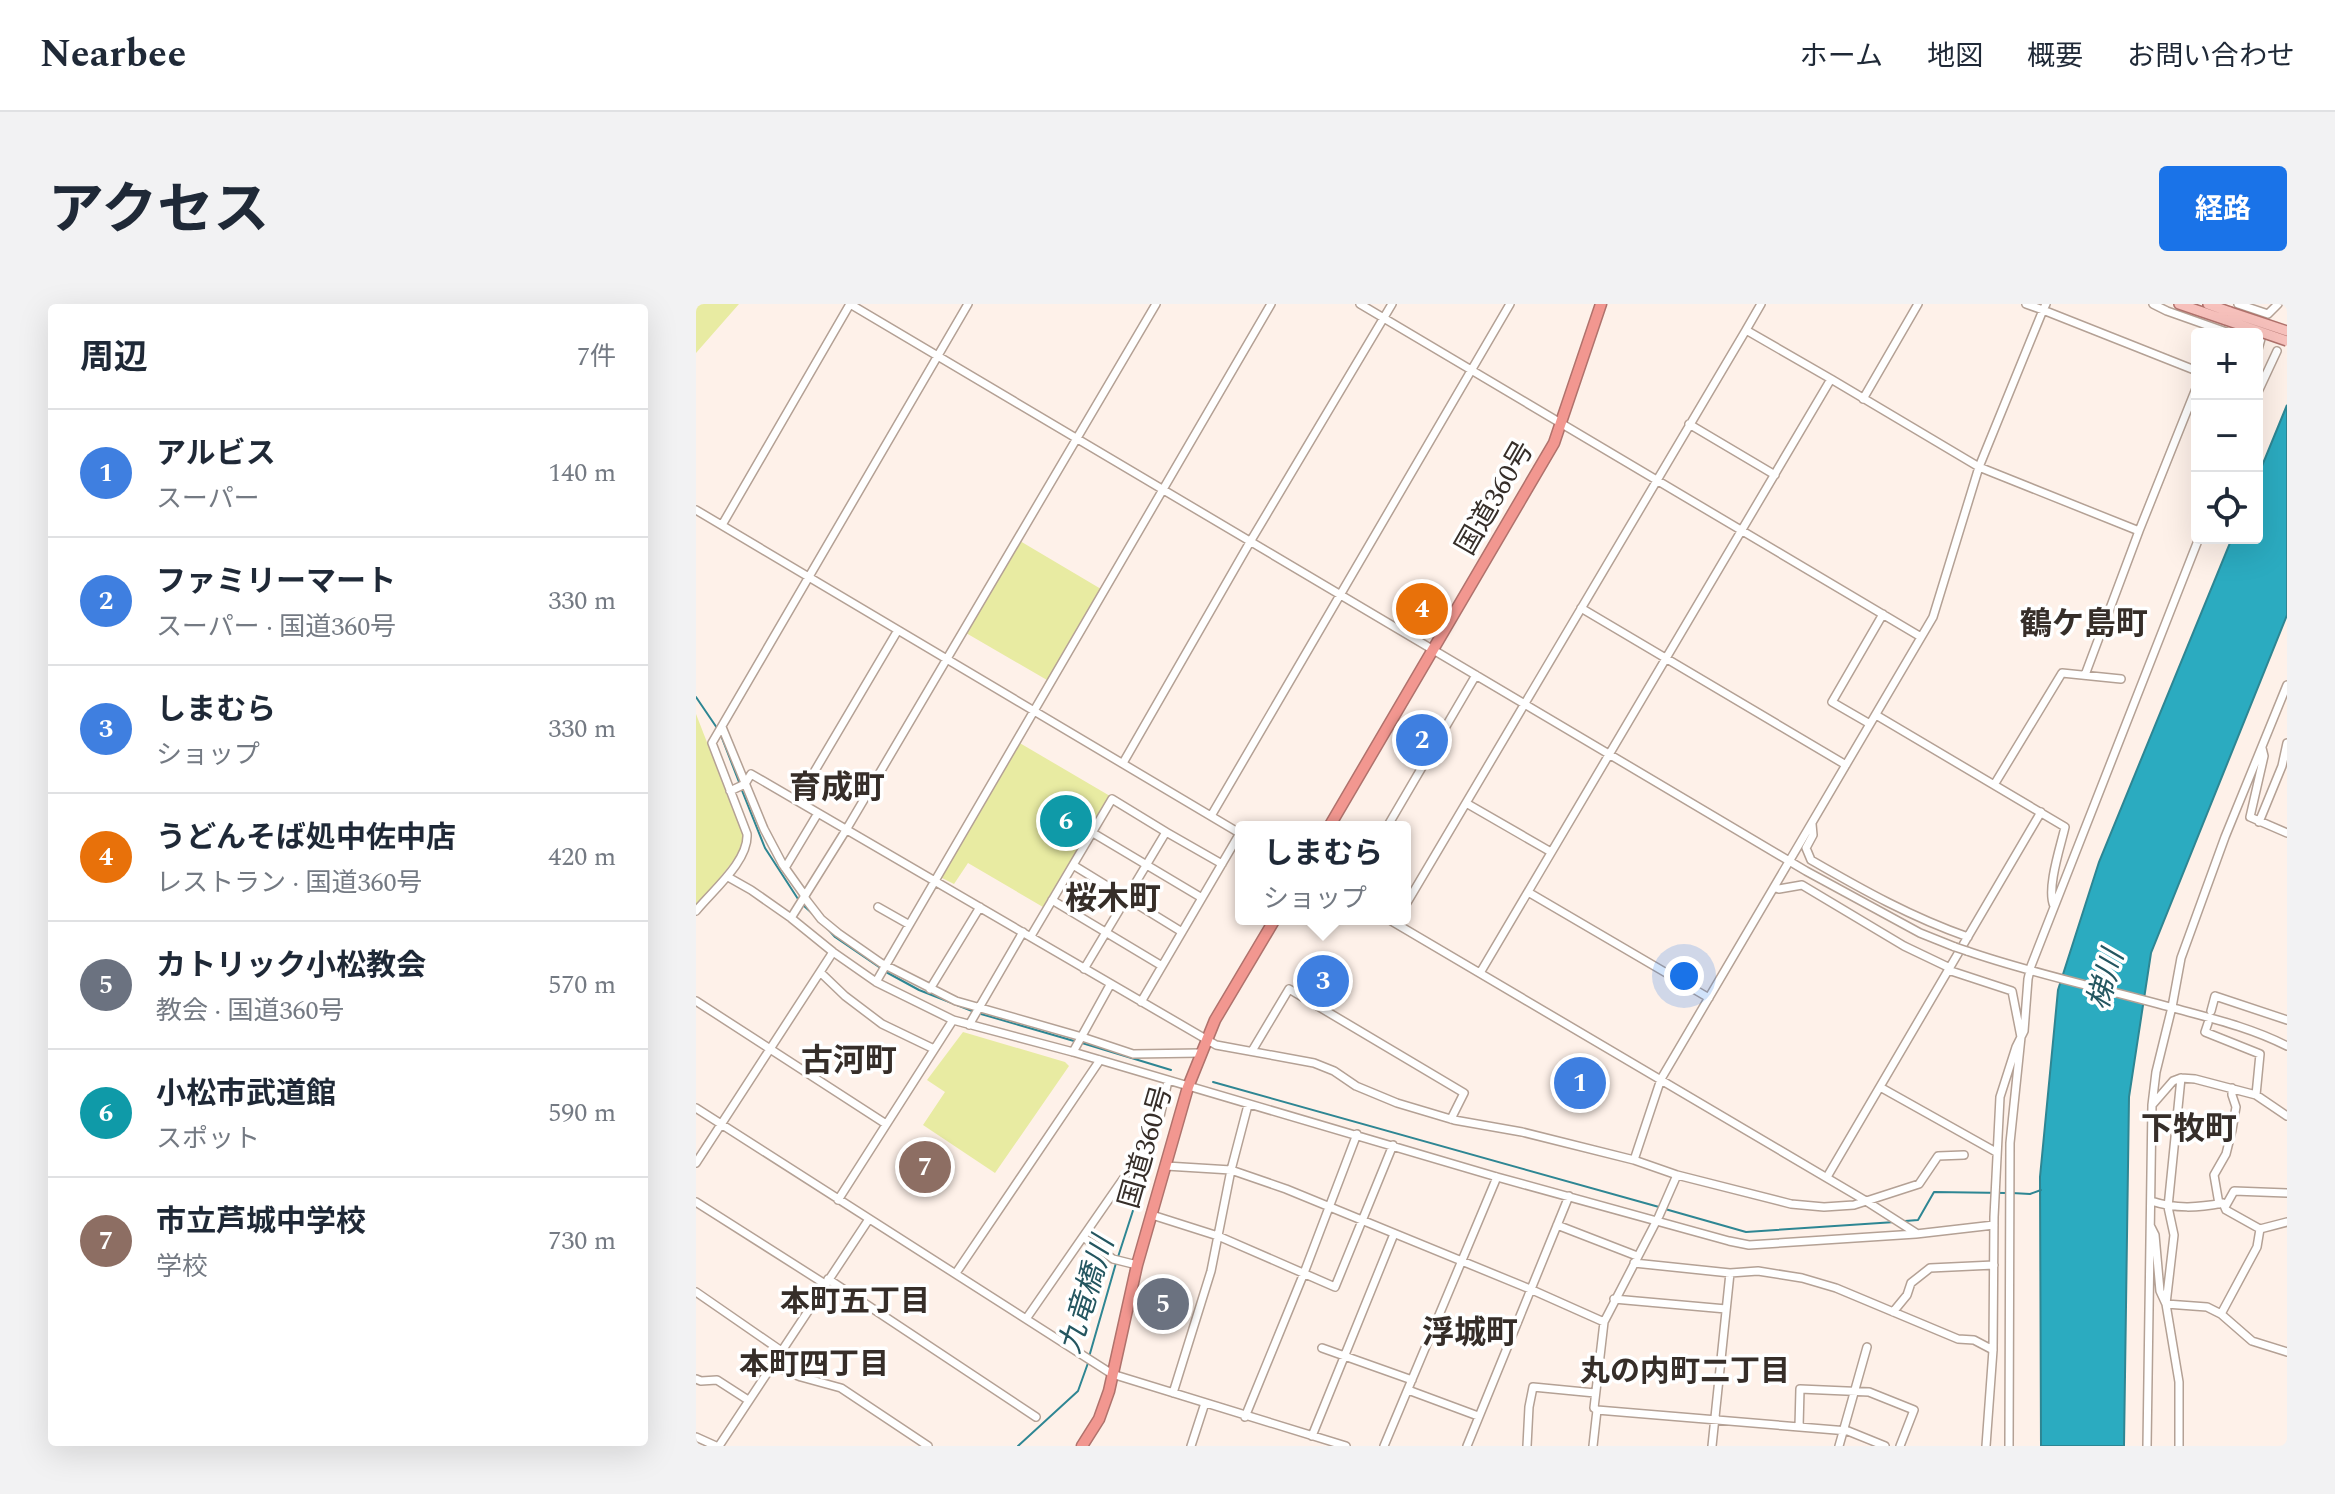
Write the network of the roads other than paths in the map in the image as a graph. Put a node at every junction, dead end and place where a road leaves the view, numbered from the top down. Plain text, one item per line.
1 (968, 304) edge
2 (1156, 304) edge
3 (1271, 304) edge
4 (1360, 304) edge
5 (1392, 304) edge
6 (1510, 304) edge
7 (1601, 304) edge
8 (1761, 304) edge
9 (1918, 304) edge
10 (2026, 304) edge
11 (2153, 304) edge
12 (2179, 304) edge
13 (2208, 304) edge
14 (2278, 304) edge
15 (2044, 307) edge
16 (2231, 312) edge
17 (2268, 314) junction
18 (1384, 318) junction
19 (2214, 328) edge
20 (2263, 328) edge
21 (1746, 330) junction
22 (2287, 331) edge
23 (2287, 341) edge
24 (2277, 351) dead end
25 (937, 357) junction
26 (2191, 368) edge
27 (1471, 370) junction
28 (1831, 379) junction
29 (2263, 381) edge
30 (1863, 399) junction
31 (2191, 400) edge
32 (1562, 424) junction
33 (1689, 424) junction
34 (1077, 439) junction
35 (1979, 467) junction
36 (1775, 475) junction
37 (1656, 480) junction
38 (1163, 491) junction
39 (696, 510) edge
40 (722, 525) junction
41 (1742, 531) junction
42 (2139, 531) junction
43 (1250, 542) junction
44 (2197, 544) edge
45 (809, 578) junction
46 (1341, 594) junction
47 (1581, 608) junction
48 (1883, 614) junction
49 (898, 630) junction
50 (1921, 637) junction
51 (1433, 650) junction
52 (946, 658) junction
53 (1666, 658) junction
54 (1476, 675) junction
55 (2085, 675) junction
56 (2121, 679) dead end
57 (2287, 685) edge
58 (1524, 704) junction
59 (1034, 710) junction
60 (1876, 715) junction
61 (1870, 724) junction
62 (722, 727) junction
63 (2287, 743) edge
64 (2262, 748) junction
65 (1609, 754) junction
66 (1123, 763) junction
67 (1846, 765) junction
68 (1994, 785) junction
69 (739, 787) junction
70 (797, 801) junction
71 (1466, 803) junction
72 (2041, 812) junction
73 (818, 813) junction
74 (1211, 816) junction
75 (1333, 821) edge
76 (1391, 821) edge
77 (2259, 822) junction
78 (1812, 824) junction
79 (846, 830) junction
80 (1235, 830) edge
81 (1166, 832) junction
82 (1093, 833) junction
83 (2287, 833) edge
84 (1235, 843) edge
85 (1551, 852) junction
86 (1790, 861) junction
87 (1146, 864) junction
88 (1222, 864) junction
89 (1073, 865) junction
90 (785, 868) junction
91 (728, 877) junction
92 (933, 881) junction
93 (1774, 887) junction
94 (1528, 892) junction
95 (804, 896) junction
96 (1411, 896) edge
97 (1126, 898) junction
98 (1202, 898) junction
99 (1052, 900) junction
100 (2054, 906) junction
101 (878, 907) dead end
102 (980, 907) junction
103 (696, 911) edge
104 (791, 918) junction
105 (908, 924) junction
106 (1271, 925) edge
107 (1402, 925) edge
108 (1106, 932) junction
109 (1182, 932) junction
110 (1027, 934) junction
111 (829, 935) junction
112 (1968, 937) junction
113 (833, 952) junction
114 (885, 966) junction
115 (1162, 966) junction
116 (1084, 969) junction
117 (1949, 969) junction
118 (2030, 970) junction
119 (820, 972) junction
120 (1480, 973) junction
121 (876, 982) junction
122 (1110, 985) junction
123 (930, 989) junction
124 (1709, 998) junction
125 (696, 1001) edge
126 (1141, 1002) junction
127 (2172, 1007) junction
128 (979, 1008) junction
129 (2211, 1011) dead end
130 (953, 1020) junction
131 (2287, 1020) edge
132 (2208, 1023) dead end
133 (969, 1025) junction
134 (1082, 1037) junction
135 (2021, 1037) junction
136 (1206, 1039) junction
137 (2287, 1046) edge
138 (770, 1049) junction
139 (934, 1049) junction
140 (1252, 1051) junction
141 (1073, 1052) junction
142 (1201, 1053) junction
143 (1100, 1060) junction
144 (2181, 1078) junction
145 (1661, 1079) junction
146 (1168, 1081) junction
147 (1188, 1087) junction
148 (1880, 1087) junction
149 (2232, 1088) junction
150 (2256, 1095) junction
151 (1248, 1105) junction
152 (2152, 1105) junction
153 (696, 1108) edge
154 (2287, 1116) edge
155 (1451, 1119) junction
156 (886, 1124) junction
157 (721, 1125) junction
158 (1357, 1134) junction
159 (1393, 1145) junction
160 (1996, 1152) junction
161 (1964, 1155) dead end
162 (1634, 1160) junction
163 (696, 1163) edge
164 (1166, 1166) junction
165 (1231, 1170) junction
166 (1677, 1175) junction
167 (1497, 1177) junction
168 (1827, 1177) junction
169 (2287, 1193) edge
170 (1569, 1196) junction
171 (838, 1200) junction
172 (1866, 1201) junction
173 (2151, 1201) junction
174 (696, 1202) edge
175 (2222, 1205) junction
176 (2168, 1207) junction
177 (1328, 1208) junction
178 (1152, 1215) junction
179 (869, 1219) junction
180 (1657, 1219) junction
181 (1363, 1222) junction
182 (2287, 1222) edge
183 (1557, 1225) junction
184 (1994, 1225) junction
185 (2150, 1225) junction
186 (2260, 1229) junction
187 (1394, 1234) junction
188 (1916, 1234) junction
189 (1218, 1236) junction
190 (1083, 1237) junction
191 (1636, 1260) junction
192 (1462, 1262) junction
193 (1137, 1265) junction
194 (1994, 1265) junction
195 (956, 1273) junction
196 (1730, 1273) junction
197 (1304, 1274) junction
198 (827, 1282) junction
199 (1530, 1289) junction
200 (696, 1292) edge
201 (1614, 1299) junction
202 (2166, 1304) junction
203 (1726, 1309) junction
204 (1893, 1312) junction
205 (2221, 1314) junction
206 (1026, 1319) junction
207 (1604, 1322) junction
208 (1867, 1347) dead end
209 (1322, 1348) dead end
210 (780, 1350) junction
211 (1993, 1350) junction
212 (2287, 1352) edge
213 (1344, 1356) junction
214 (773, 1363) junction
215 (1112, 1374) junction
216 (696, 1379) edge
217 (1412, 1380) junction
218 (1408, 1390) junction
219 (1854, 1391) junction
220 (1173, 1393) junction
221 (1595, 1393) junction
222 (748, 1400) junction
223 (1205, 1403) junction
224 (1597, 1410) junction
225 (1478, 1416) junction
226 (1036, 1417) dead end
227 (1245, 1417) junction
228 (1715, 1420) junction
229 (1799, 1427) junction
230 (1843, 1431) junction
231 (1312, 1436) junction
232 (696, 1437) edge
233 (717, 1446) edge
234 (928, 1446) edge
235 (1082, 1446) edge
236 (1191, 1446) edge
237 (1346, 1446) edge
238 (1384, 1446) edge
239 (1467, 1446) edge
240 (1527, 1446) edge
241 (1593, 1446) edge
242 (1712, 1446) edge
243 (1839, 1446) edge
244 (1885, 1446) edge
245 (1900, 1446) edge
246 (1986, 1446) edge
247 (2009, 1446) edge
248 (2147, 1446) edge
249 (2179, 1446) edge

1 - 25 street
2 - 34 street
3 - 38 street
4 - 18 street
5 - 18 street
6 - 27 street
7 - 32 highway, 国道360号
8 - 21 street
9 - 30 street
10 - 15 street
11 - 19 street
12 - 16 main road
13 - 16 main road
14 - 17 street
15 - 26 street
15 - 35 street
16 - 17 street
16 - 22 main road, bridge
16 - 23 main road, bridge
17 - 20 street
18 - 27 street
18 - 43 street
21 - 28 street
21 - 33 street
24 - 29 street
25 - 34 street
25 - 40 street
25 - 45 street
27 - 32 street
27 - 46 street
28 - 30 street
28 - 36 street
30 - 35 street
31 - 42 street
32 - 37 street
32 - 51 highway, 国道360号
33 - 36 street
33 - 37 street
34 - 38 street
34 - 52 street
35 - 42 street
35 - 50 street
36 - 41 street
37 - 41 street
37 - 47 street
38 - 43 street
38 - 59 street
39 - 40 street
40 - 45 street
41 - 48 street
41 - 53 street
42 - 55 street
43 - 46 street
43 - 66 street
44 - 100 street
45 - 49 street
45 - 62 street
46 - 51 street
46 - 74 street
47 - 53 street
47 - 58 street
48 - 50 street
48 - 61 street
49 - 52 street
49 - 70 street
50 - 60 street
51 - 54 street
51 - 75 highway, 国道360号
52 - 59 street
52 - 79 street
53 - 65 street
53 - 67 street
54 - 58 street
54 - 76 street
55 - 56 street
55 - 68 street
57 - 64 street
58 - 65 street
58 - 71 street
59 - 66 street
59 - 92 street
60 - 61 street
60 - 68 street
61 - 67 street
62 - 69 street
62 - 69 street
63 - 77 street
64 - 77 street
64 - 127 street
65 - 85 street
65 - 86 street
66 - 74 street
67 - 78 street
68 - 72 street
69 - 70 street
69 - 90 street
69 - 91 street
70 - 73 street
71 - 85 street
71 - 96 street
72 - 100 street
72 - 112 street
73 - 79 street
73 - 90 street
74 - 80 street
77 - 83 street
78 - 86 street
78 - 112 street
79 - 92 street
79 - 95 street
81 - 82 street
81 - 87 street
81 - 88 street
82 - 87 street
82 - 89 street
84 - 88 street
85 - 94 street
86 - 93 street
86 - 118 street, bridge
87 - 97 street
87 - 98 street
88 - 98 street
89 - 97 street
89 - 99 street
90 - 95 street
91 - 103 street
91 - 104 street
92 - 102 street
92 - 105 street
93 - 117 street
93 - 124 street
94 - 120 street
94 - 124 street
95 - 104 street
95 - 111 street
97 - 108 street
97 - 109 street
98 - 109 street
99 - 108 street
99 - 110 street
100 - 118 street
101 - 105 street
102 - 110 street
102 - 123 street
104 - 111 street
105 - 114 street
106 - 136 highway, 国道360号
107 - 120 street
108 - 115 street
108 - 116 street
109 - 115 street
110 - 116 street
110 - 128 street
111 - 113 street
111 - 114 street
112 - 117 street
113 - 119 street
113 - 121 street
114 - 121 street
114 - 123 street
115 - 126 street
116 - 122 street
117 - 135 street
117 - 148 street
118 - 127 street
118 - 135 street
119 - 138 street
119 - 139 street
120 - 145 street
121 - 130 street
122 - 126 street
122 - 134 street
123 - 128 street
124 - 145 street
125 - 138 street
126 - 136 street
127 - 137 street
127 - 152 street
128 - 133 street
128 - 134 street
129 - 131 street
130 - 133 street
130 - 139 street
132 - 150 street
133 - 141 street
134 - 141 street
134 - 142 street
135 - 160 street
135 - 247 street
136 - 140 street
136 - 142 highway, 国道360号
138 - 156 street
138 - 157 street
139 - 156 street
140 - 155 street
140 - 155 street
141 - 143 street
142 - 147 highway, 国道360号
143 - 146 street
143 - 195 street
144 - 149 street
144 - 152 street
144 - 176 street
145 - 162 street
145 - 168 street
146 - 147 street
146 - 190 street
147 - 151 street
147 - 164 highway, 国道360号
148 - 160 street
148 - 168 street
149 - 150 street
149 - 175 street
150 - 154 street
151 - 158 street
151 - 165 street
152 - 173 street
153 - 157 street
155 - 162 street
156 - 171 street
157 - 163 street
157 - 171 street
158 - 159 street
158 - 177 street
159 - 167 street
159 - 181 street
160 - 184 street
161 - 172 street
162 - 166 street
164 - 165 street
164 - 178 highway, 国道360号
165 - 177 street
165 - 189 street
166 - 172 street
166 - 180 street
167 - 170 street
167 - 192 street
168 - 172 street
169 - 175 street
170 - 180 street
170 - 183 street
171 - 179 street
172 - 188 street
173 - 176 street
173 - 185 street
174 - 198 street
175 - 176 street
175 - 186 street
176 - 202 street
177 - 181 street
177 - 197 street
178 - 189 street
178 - 193 highway, 国道360号
179 - 195 street
179 - 198 street
180 - 188 street
180 - 191 street
181 - 187 street
181 - 197 street
182 - 186 street
183 - 191 street
183 - 199 street
184 - 188 street
184 - 194 street
185 - 202 street
185 - 248 street
186 - 205 street
187 - 192 street
187 - 213 street
189 - 197 street
189 - 220 street
190 - 193 street
190 - 206 street
191 - 196 street
191 - 201 street
192 - 199 street
192 - 217 street
193 - 215 highway, 国道360号
194 - 204 street
194 - 211 street
195 - 206 street
196 - 203 street
196 - 204 street
197 - 227 street
198 - 210 street
198 - 226 street
199 - 207 street
199 - 225 street
200 - 210 street
201 - 203 street
201 - 207 street
202 - 205 street
202 - 249 street
203 - 228 street
204 - 211 street
205 - 212 street
206 - 215 street
207 - 221 street
208 - 219 street
209 - 213 street
210 - 214 street
211 - 246 street
213 - 217 street
213 - 231 street
214 - 222 street
214 - 234 street
215 - 220 street
215 - 235 highway, 国道360号
216 - 222 street
217 - 218 street
218 - 225 street
218 - 238 street
219 - 229 street
219 - 230 street
219 - 245 street
220 - 223 street
221 - 224 street
221 - 240 street
222 - 233 street
223 - 227 street
223 - 236 street
224 - 228 street
224 - 241 street
225 - 239 street
227 - 231 street
228 - 229 street
228 - 242 street
229 - 230 street
230 - 243 street
230 - 244 street
231 - 237 street
232 - 233 street

